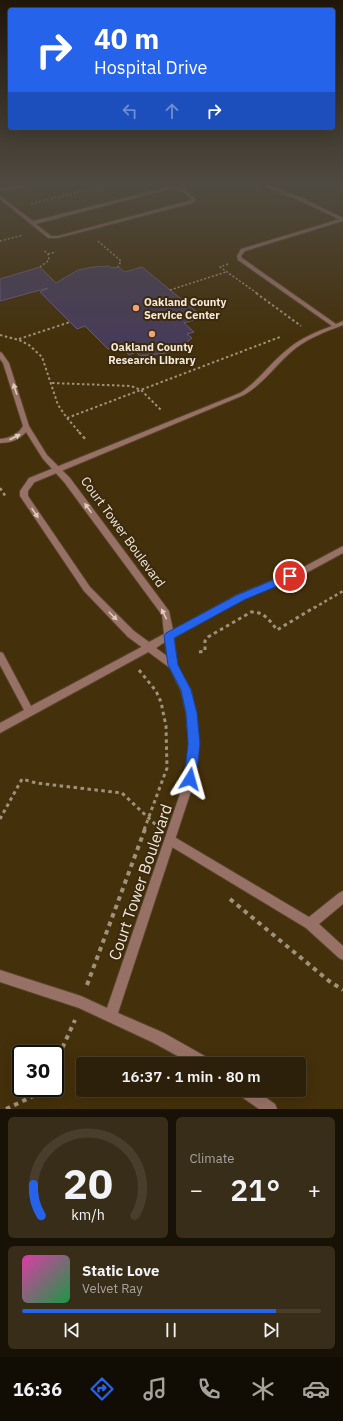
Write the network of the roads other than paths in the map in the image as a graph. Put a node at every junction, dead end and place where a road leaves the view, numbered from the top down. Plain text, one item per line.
1 (48, 236) edge
2 (66, 236) edge
3 (290, 236) edge
4 (343, 323) edge
5 (336, 326) junction
6 (0, 354) edge
7 (26, 426) junction
8 (0, 441) edge
9 (57, 470) junction
10 (343, 549) edge
11 (169, 636) junction
12 (149, 647) junction
13 (0, 656) edge
14 (173, 665) junction
15 (29, 712) junction
16 (0, 728) edge
17 (171, 840) junction
18 (343, 897) edge
19 (310, 924) junction
20 (343, 954) edge
21 (0, 976) edge
22 (111, 1016) junction
23 (193, 1057) edge
24 (254, 1097) edge
25 (270, 1109) edge

1 - 2 street
3 - 5 street
4 - 5 street
5 - 9 street
7 -> 6 street, Court Tower Boulevard
8 -> 7 street
7 - 9 street, Court Tower Boulevard
11 -> 9 street, Court Tower Boulevard
9 -> 12 street, Court Tower Boulevard
10 - 11 street
11 - 12 street
11 - 14 street, Court Tower Boulevard
12 - 14 street, Court Tower Boulevard
12 - 15 street
13 - 15 street
14 - 17 street, Court Tower Boulevard
15 - 16 street
17 - 19 street
17 - 22 street, Court Tower Boulevard
18 - 19 street
19 - 20 street
21 - 22 street
22 - 23 street
24 - 25 street

